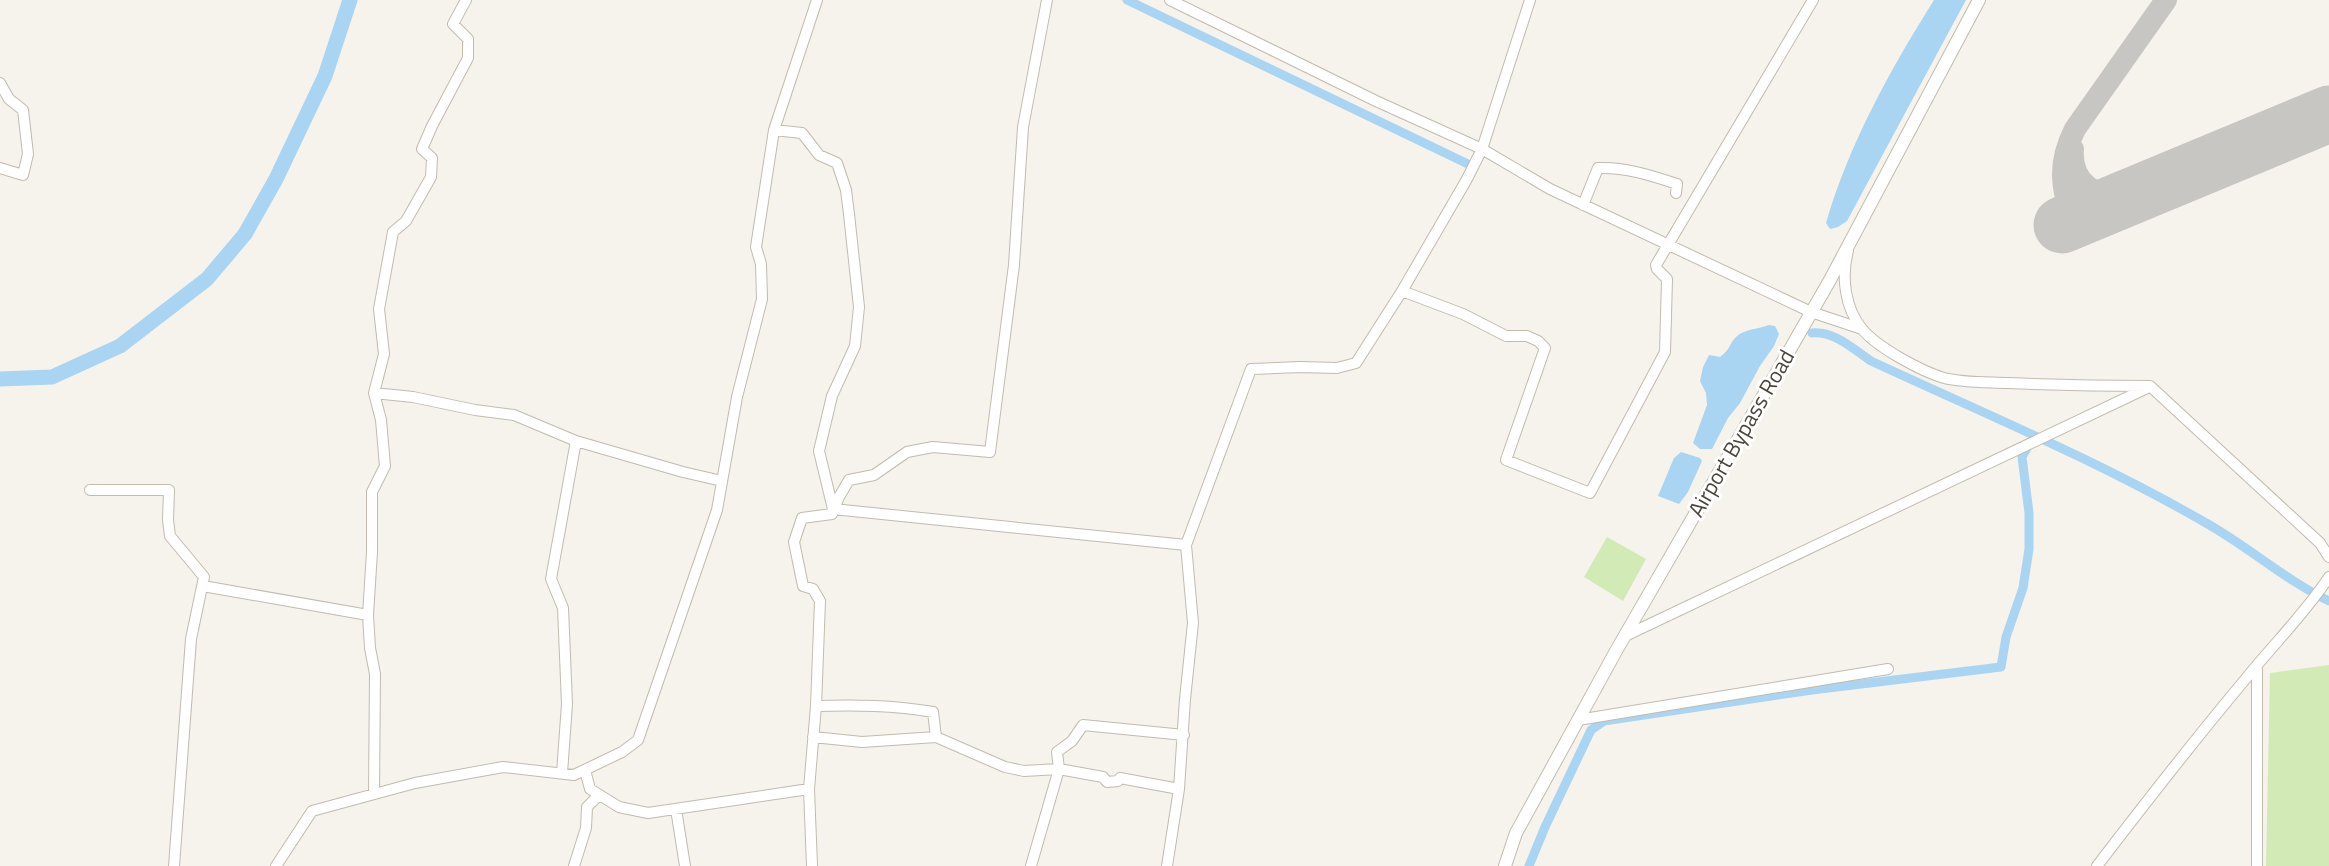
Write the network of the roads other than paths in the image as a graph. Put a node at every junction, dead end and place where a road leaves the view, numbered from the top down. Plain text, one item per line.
1 (466, 0) edge
2 (817, 0) edge
3 (1047, 0) edge
4 (1170, 0) edge
5 (1530, 0) edge
6 (1813, 0) edge
7 (1979, 0) edge
8 (0, 83) edge
9 (774, 130) junction
10 (1482, 149) junction
11 (0, 168) edge
12 (1676, 193) dead end
13 (1583, 205) junction
14 (1851, 240) junction
15 (1667, 244) junction
16 (1402, 291) junction
17 (1811, 312) junction
18 (1862, 329) junction
19 (2150, 386) junction
20 (374, 393) junction
21 (576, 441) junction
22 (722, 481) junction
23 (90, 490) dead end
24 (834, 510) junction
25 (1186, 545) junction
26 (2329, 557) edge
27 (2329, 577) edge
28 (203, 586) junction
29 (368, 615) junction
30 (1625, 636) junction
31 (2257, 665) junction
32 (1888, 669) dead end
33 (816, 706) junction
34 (1578, 720) junction
35 (1184, 735) junction
36 (813, 737) junction
37 (936, 738) junction
38 (1059, 769) junction
39 (585, 770) junction
40 (562, 773) junction
41 (809, 789) junction
42 (1179, 789) junction
43 (374, 794) junction
44 (599, 795) junction
45 (676, 809) junction
46 (174, 866) edge
47 (276, 866) edge
48 (574, 866) edge
49 (685, 866) edge
50 (812, 866) edge
51 (1031, 866) edge
52 (1167, 866) edge
53 (1505, 866) edge
54 (2097, 866) edge
55 (2257, 866) edge

1 - 20 street
2 - 9 street
3 - 24 street
4 - 10 street
5 - 10 street
6 - 15 street
7 - 14 street, Airport Bypass Road
8 - 11 street
9 - 22 street
9 - 24 street
10 - 13 street
10 - 16 street
12 - 13 street
13 - 15 street
14 - 17 street, Airport Bypass Road
14 - 18 street
15 - 16 street
15 - 17 street
16 - 25 street
17 - 18 street
17 - 30 street, Airport Bypass Road
18 - 19 street
19 - 26 street
19 - 30 street
20 - 21 street
20 - 29 street
21 - 22 street
21 - 40 street
22 - 39 street
23 - 28 street
24 - 25 street
24 - 33 street
25 - 35 street
27 - 31 street
28 - 29 street
28 - 46 street
29 - 43 street
30 - 34 street, Airport Bypass Road
31 - 54 street
31 - 55 street
32 - 34 street
33 - 36 street
33 - 37 street
34 - 53 street, Airport Bypass Road
35 - 38 street
35 - 42 street
36 - 37 street
36 - 41 street
37 - 38 street
38 - 42 street
38 - 51 street
39 - 40 street
39 - 44 street
40 - 43 street
41 - 45 street
41 - 50 street
42 - 52 street
43 - 47 street
44 - 45 street
44 - 48 street
45 - 49 street

